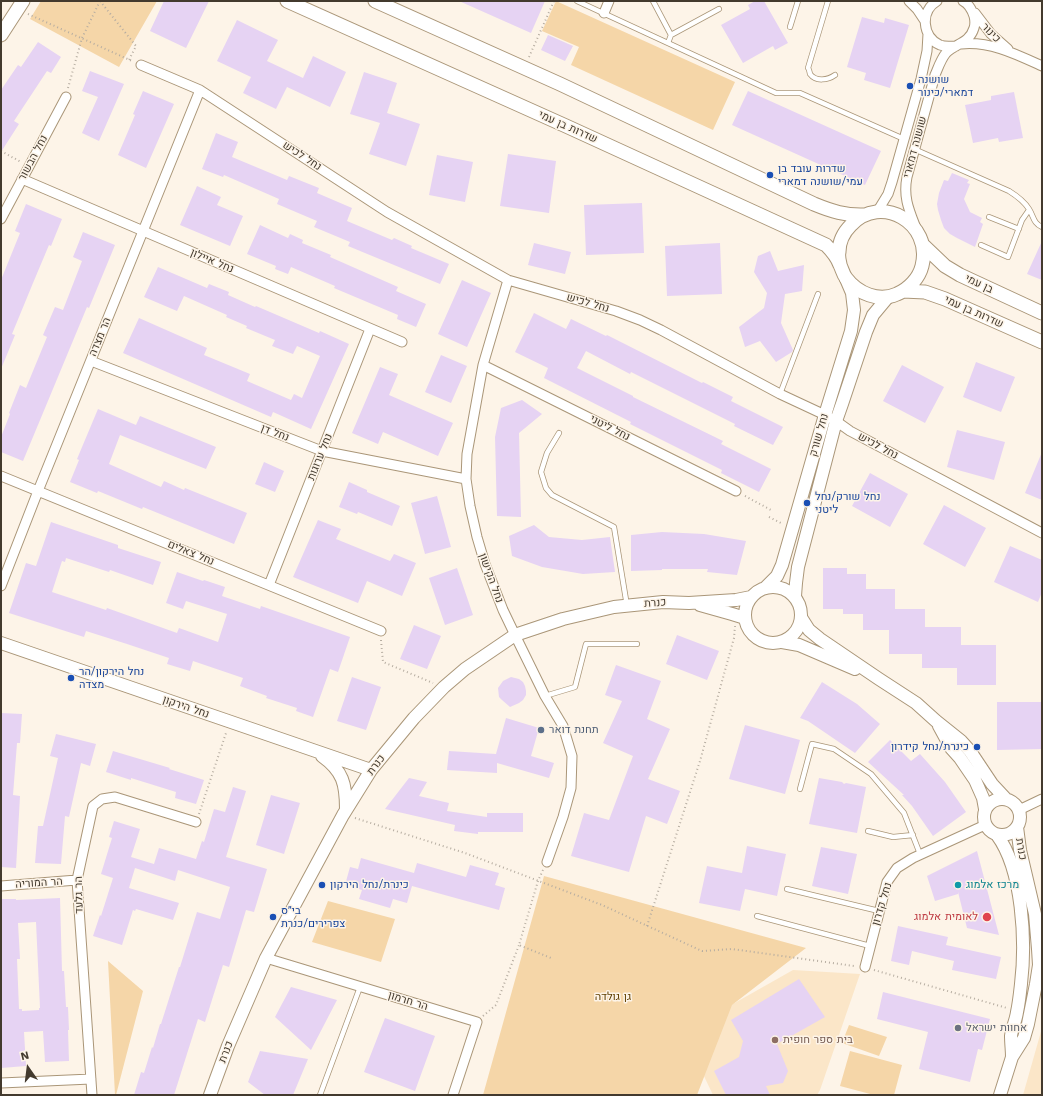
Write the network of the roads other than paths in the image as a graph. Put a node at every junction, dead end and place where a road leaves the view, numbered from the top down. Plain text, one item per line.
1 (287, 1) edge
2 (375, 1) edge
3 (577, 1) edge
4 (609, 1) edge
5 (653, 1) edge
6 (798, 1) edge
7 (828, 1) edge
8 (909, 1) edge
9 (937, 1) edge
10 (963, 1) edge
11 (21, 5) edge
12 (719, 9) dead end
13 (972, 9) junction
14 (604, 13) junction
15 (925, 21) junction
16 (790, 28) dead end
17 (928, 34) junction
18 (1, 35) edge
19 (671, 35) junction
20 (668, 43) junction
21 (958, 45) junction
22 (1015, 53) junction
23 (141, 65) road end
24 (1042, 66) edge
25 (835, 75) dead end
26 (200, 90) junction
27 (66, 97) road end
28 (904, 139) junction
29 (914, 149) junction
30 (22, 180) junction
31 (1029, 210) junction
32 (871, 214) junction
33 (989, 217) dead end
34 (1, 219) edge
35 (1042, 227) edge
36 (1019, 229) junction
37 (143, 231) junction
38 (918, 231) junction
39 (923, 245) junction
40 (981, 245) dead end
41 (840, 264) junction
42 (846, 278) junction
43 (508, 280) junction
44 (903, 291) junction
45 (818, 294) dead end
46 (888, 297) junction
47 (1042, 313) edge
48 (370, 329) junction
49 (402, 342) dead end
50 (1042, 342) edge
51 (91, 361) junction
52 (483, 365) junction
53 (780, 394) junction
54 (825, 415) junction
55 (836, 421) junction
56 (559, 433) dead end
57 (322, 452) junction
58 (1, 476) edge
59 (466, 479) junction
60 (38, 491) junction
61 (736, 491) road end
62 (1042, 532) edge
63 (269, 585) junction
64 (1, 586) edge
65 (765, 588) junction
66 (751, 596) junction
67 (795, 596) junction
68 (689, 603) junction
69 (627, 606) junction
70 (740, 617) junction
71 (802, 619) junction
72 (381, 631) road end
73 (515, 635) junction
74 (782, 642) junction
75 (1, 643) edge
76 (637, 644) dead end
77 (879, 679) junction
78 (545, 696) junction
79 (936, 721) junction
80 (316, 751) junction
81 (371, 770) junction
82 (800, 789) dead end
83 (1042, 798) edge
84 (1006, 799) junction
85 (985, 809) junction
86 (1019, 810) junction
87 (344, 812) junction
88 (196, 822) road end
89 (985, 825) junction
90 (1017, 827) junction
91 (868, 831) dead end
92 (913, 835) junction
93 (997, 835) junction
94 (920, 854) junction
95 (547, 862) road end
96 (77, 880) junction
97 (1, 886) edge
98 (787, 889) dead end
99 (879, 911) junction
100 (757, 916) dead end
101 (870, 946) junction
102 (266, 958) junction
103 (1023, 965) junction
104 (865, 967) road end
105 (1040, 969) edge
106 (360, 987) junction
107 (1042, 995) edge
108 (1032, 1002) junction
109 (1012, 1057) junction
110 (91, 1079) junction
111 (1, 1083) edge
112 (92, 1095) edge
113 (210, 1095) edge
114 (320, 1095) edge
115 (453, 1095) edge
116 (1000, 1095) edge

1 - 41 main road, שדרות בן עמי
2 - 32 main road, שדרות בן עמי
3 - 14 lane
4 - 14 street
5 - 19 lane
6 - 16 lane
7 - 25 lane
8 - 15 street
9 - 15 street
10 - 13 street, כינור
11 - 18 main road
12 - 19 lane
13 - 21 street, שושנה דמארי
13 - 22 street, כינור
14 - 20 lane
15 - 17 street, שושנה דמארי
17 - 21 street, כינור
17 - 28 street, שושנה דמארי
19 - 20 lane
20 - 28 lane
21 - 22 street, כינור
21 - 29 street, שושנה דמארי
22 - 24 street, כינור
23 - 26 street, נחל לכיש
26 - 37 street, הר מצדה
26 - 43 street, נחל לכיש
27 - 30 street, נחל הבשור
28 - 32 street, שושנה דמארי
29 - 31 lane
29 - 38 street, שושנה דמארי
30 - 34 street, נחל הבשור
30 - 37 street, נחל איילון
31 - 35 lane
31 - 36 lane
32 - 38 main road, שדרות בן עמי
32 - 41 main road, שדרות בן עמי
33 - 36 lane
36 - 40 lane
37 - 48 street, נחל איילון
37 - 51 street, הר מצדה
38 - 39 main road, שדרות בן עמי
39 - 44 main road, שדרות בן עמי
39 - 47 main road, בן עמי
41 - 42 main road, שדרות בן עמי
42 - 46 main road, שדרות בן עמי
42 - 54 street, נחל שורק
43 - 52 street, נחל הקישון
43 - 53 street, נחל לכיש
44 - 46 main road, שדרות בן עמי
44 - 50 main road, שדרות בן עמי
45 - 53 lane
46 - 55 street, נחל שורק
48 - 49 street, נחל איילון
48 - 57 street, נחל ערוגות
51 - 57 street, נחל דן
51 - 60 street, הר מצדה
52 - 59 street, נחל הקישון
52 - 61 street, נחל ליטני
53 - 54 street, נחל לכיש
54 - 55 street, נחל לכיש
54 - 65 street, נחל שורק
55 - 62 street, נחל לכיש
55 - 67 street, נחל שורק
56 - 69 lane
57 - 59 street, נחל דן
57 - 63 street, נחל ערוגות
58 - 60 street, נחל צאלים
59 - 73 street, נחל הקישון
60 - 63 street, נחל צאלים
60 - 64 street, הר מצדה
63 - 72 street, נחל צאלים
65 - 66 street, כנרת
65 - 67 street
66 - 68 street, כנרת
66 - 70 street
67 - 71 street
68 - 69 street, כנרת
68 - 70 street, כנרת
69 - 73 street, כנרת
70 - 74 street
71 - 74 street
71 - 77 street
73 - 78 street, נחל הקישון
73 - 81 street, כנרת
74 - 77 street
75 - 80 street, נחל הירקון
76 - 78 lane
77 - 79 street
78 - 95 street, נחל הקישון
79 - 84 street
79 - 85 street
80 - 81 street, נחל הירקון
80 - 87 street
81 - 87 street, כנרת
82 - 92 lane
83 - 86 street
84 - 85 street
84 - 86 street
85 - 89 street
86 - 90 street
87 - 102 street, כנרת
88 - 96 street, הר גלעד
89 - 93 street
89 - 94 street, נחל קדרון
90 - 93 street
90 - 105 street, כנרת
91 - 92 lane
92 - 94 lane
93 - 103 street, כנרת
94 - 99 street, נחל קדרון
96 - 97 street, הר המוריה
96 - 110 street, הר גלעד
98 - 99 lane
99 - 101 street, נחל קדרון
100 - 101 lane
101 - 104 street, נחל קדרון
102 - 106 street, הר חרמון
102 - 113 street, כנרת
103 - 105 street
103 - 109 street, כנרת
105 - 108 street, כנרת
106 - 114 lane
106 - 115 street, הר חרמון
107 - 108 street
108 - 109 street, כנרת
109 - 116 street, כנרת
110 - 111 street
110 - 112 street, הר גלעד

